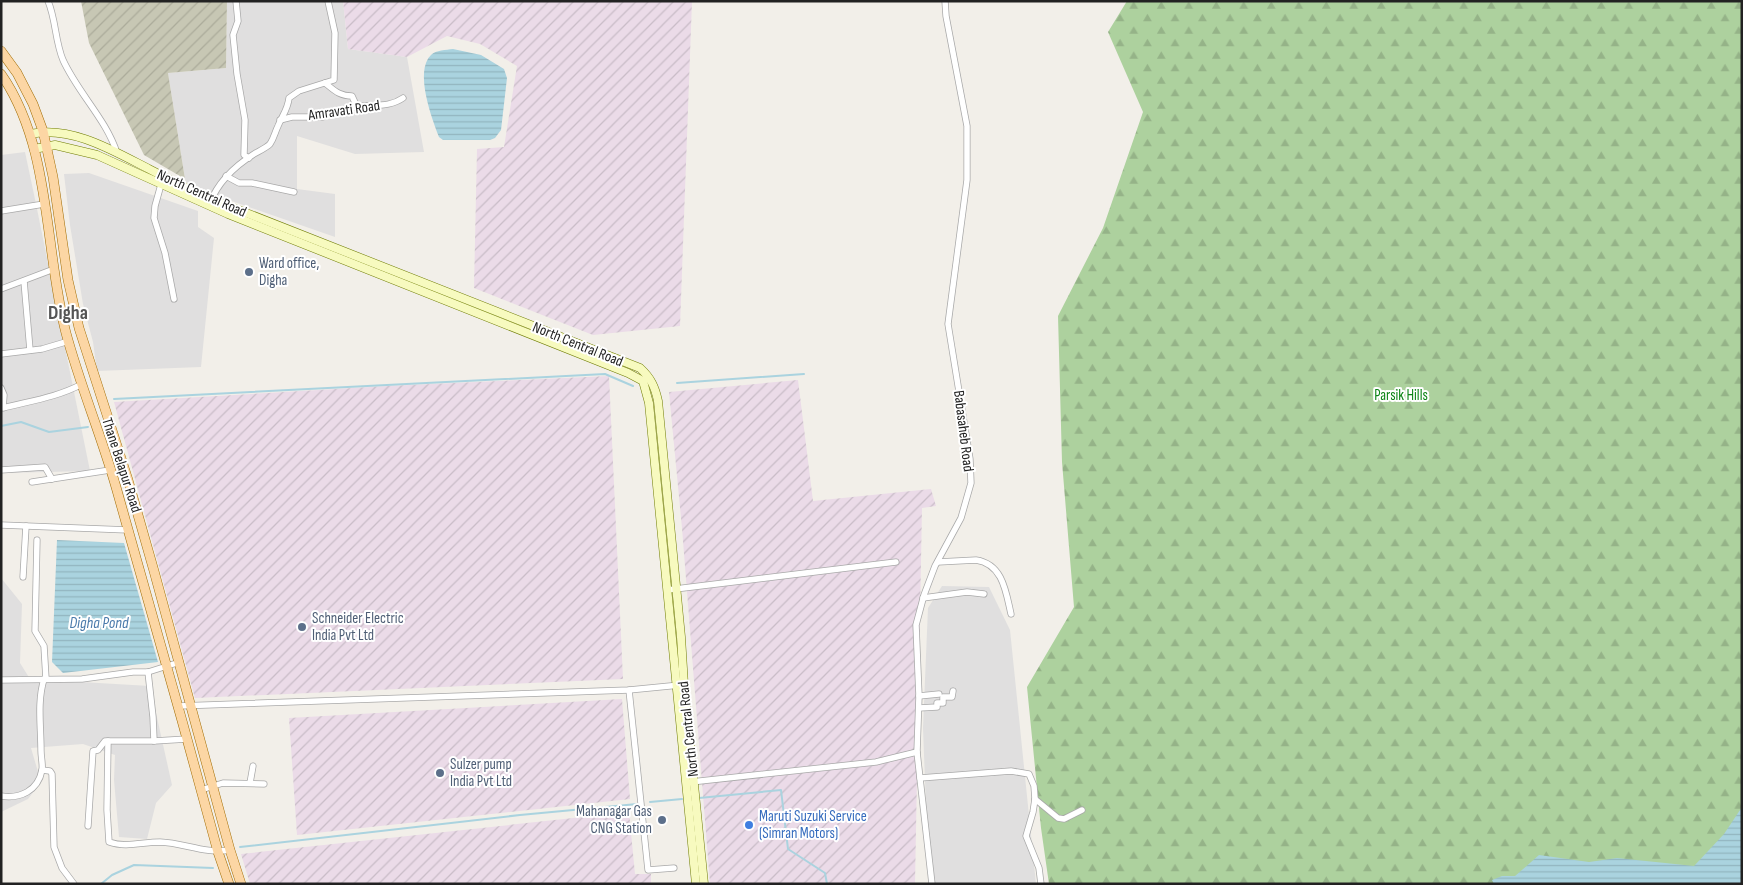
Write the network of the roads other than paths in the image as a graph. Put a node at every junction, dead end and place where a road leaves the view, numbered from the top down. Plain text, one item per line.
1 (48, 1) edge
2 (236, 1) edge
3 (328, 1) edge
4 (945, 1) edge
5 (1, 51) edge
6 (1, 74) edge
7 (325, 83) junction
8 (402, 98) dead end
9 (357, 107) junction
10 (280, 120) junction
11 (43, 131) junction
12 (30, 134) junction
13 (46, 146) junction
14 (34, 149) junction
15 (117, 153) junction
16 (248, 158) junction
17 (226, 176) junction
18 (164, 177) junction
19 (161, 185) junction
20 (294, 192) dead end
21 (210, 202) junction
22 (44, 204) junction
23 (1, 211) edge
24 (54, 269) junction
25 (24, 281) junction
26 (1, 289) edge
27 (174, 299) dead end
28 (69, 341) junction
29 (30, 350) junction
30 (1, 354) edge
31 (82, 384) junction
32 (1, 388) edge
33 (1, 470) edge
34 (110, 470) junction
35 (52, 479) junction
36 (32, 482) dead end
37 (1, 525) edge
38 (26, 526) junction
39 (128, 530) junction
40 (38, 540) dead end
41 (896, 562) dead end
42 (938, 562) junction
43 (24, 577) dead end
44 (671, 590) junction
45 (984, 594) dead end
46 (923, 598) junction
47 (1011, 614) dead end
48 (180, 662) junction
49 (167, 666) junction
50 (148, 672) junction
51 (45, 679) junction
52 (1, 680) edge
53 (680, 686) junction
54 (629, 690) junction
55 (953, 690) dead end
56 (939, 694) dead end
57 (919, 696) junction
58 (178, 706) junction
59 (191, 706) junction
60 (919, 708) junction
61 (187, 739) junction
62 (108, 741) junction
63 (154, 741) junction
64 (917, 752) junction
65 (252, 766) dead end
66 (42, 770) junction
67 (920, 778) junction
68 (690, 782) junction
69 (250, 783) junction
70 (264, 784) dead end
71 (213, 786) junction
72 (201, 790) junction
73 (1, 796) edge
74 (1035, 799) junction
75 (1082, 810) dead end
76 (88, 826) dead end
77 (230, 850) junction
78 (218, 852) junction
79 (674, 868) dead end
80 (74, 884) edge
81 (229, 884) edge
82 (241, 884) edge
83 (696, 884) edge
84 (704, 884) edge
85 (932, 884) edge
86 (1041, 884) edge

1 - 15 street
2 - 16 street
3 - 7 street
4 - 42 street, Babasaheb Road
5 - 11 main road, Thane Belapur Road
6 - 12 main road, Thane Belapur Road
7 - 9 street
7 - 10 street
8 - 9 street, Amravati Road
9 - 10 street, Amravati Road
10 - 16 street
11 - 12 main road, North Central Road
11 - 13 main road, Thane Belapur Road
11 - 15 main road, North Central Road
12 - 14 main road, Thane Belapur Road
13 - 14 main road, North Central Road
13 - 19 main road, North Central Road
13 - 48 main road, Thane Belapur Road
14 - 22 main road, Thane Belapur Road
15 - 18 main road, North Central Road
16 - 17 street
17 - 20 street
17 - 21 street
18 - 19 street
18 - 21 main road, North Central Road
19 - 21 main road, North Central Road
19 - 27 street
21 - 44 main road, North Central Road
22 - 23 street
22 - 24 main road, Thane Belapur Road
24 - 25 street
24 - 28 main road, Thane Belapur Road
25 - 26 street
25 - 29 street
28 - 29 street
28 - 31 main road, Thane Belapur Road
29 - 30 street
31 - 32 street
31 - 34 main road, Thane Belapur Road
33 - 35 street
34 - 35 street
34 - 39 main road, Thane Belapur Road
35 - 36 street
37 - 38 street
38 - 39 street
38 - 43 street
39 - 49 main road, Thane Belapur Road
40 - 51 street
41 - 44 street
42 - 46 street, Babasaheb Road
42 - 47 street
44 - 53 main road, North Central Road
45 - 46 street
46 - 57 street, Babasaheb Road
48 - 49 street
48 - 59 main road, Thane Belapur Road
49 - 50 street
49 - 58 main road, Thane Belapur Road
50 - 51 street
50 - 63 street
51 - 52 street
51 - 66 street
53 - 54 street
53 - 68 main road, North Central Road
54 - 59 street
54 - 79 street
55 - 60 street
56 - 57 street
57 - 60 street, Babasaheb Road
58 - 59 street
58 - 61 main road, Thane Belapur Road
59 - 71 main road, Thane Belapur Road
60 - 64 street, Babasaheb Road
61 - 63 street
61 - 72 main road, Thane Belapur Road
62 - 63 street
62 - 76 street
62 - 78 street
64 - 67 street, Babasaheb Road
64 - 68 street
65 - 69 street
66 - 73 street
66 - 80 street
67 - 74 street
67 - 85 street, Babasaheb Road
68 - 83 main road, North Central Road
68 - 84 main road, North Central Road
69 - 70 street
69 - 71 street
71 - 72 street
71 - 77 main road, Thane Belapur Road
72 - 78 main road, Thane Belapur Road
74 - 75 street
74 - 86 street
77 - 78 street
77 - 82 main road, Thane Belapur Road
78 - 81 main road, Thane Belapur Road

